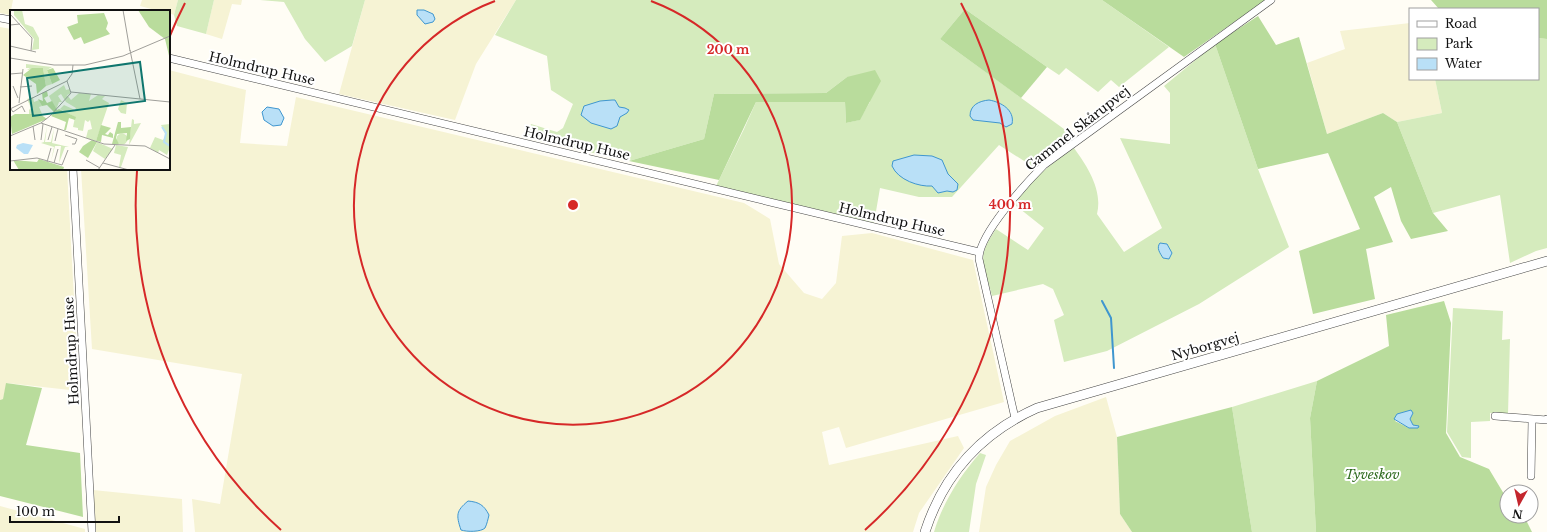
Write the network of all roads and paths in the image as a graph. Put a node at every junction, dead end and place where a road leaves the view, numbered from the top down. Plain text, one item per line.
1 (1271, 0) edge
2 (0, 18) edge
3 (10, 20) edge
4 (170, 58) edge
5 (73, 170) edge
6 (979, 252) junction
7 (1547, 261) edge
8 (1495, 416) dead end
9 (1015, 418) junction
10 (1547, 419) edge
11 (1532, 420) junction
12 (1531, 476) dead end
13 (92, 532) edge
14 (925, 532) edge

1 - 6 street, Gammel Skårupvej
2 - 3 street
4 - 6 street, Holmdrup Huse
5 - 13 street, Holmdrup Huse
6 - 9 street
7 - 9 street, Nyborgvej
8 - 11 street
9 - 14 street, Nyborgvej
10 - 11 street
11 - 12 street

